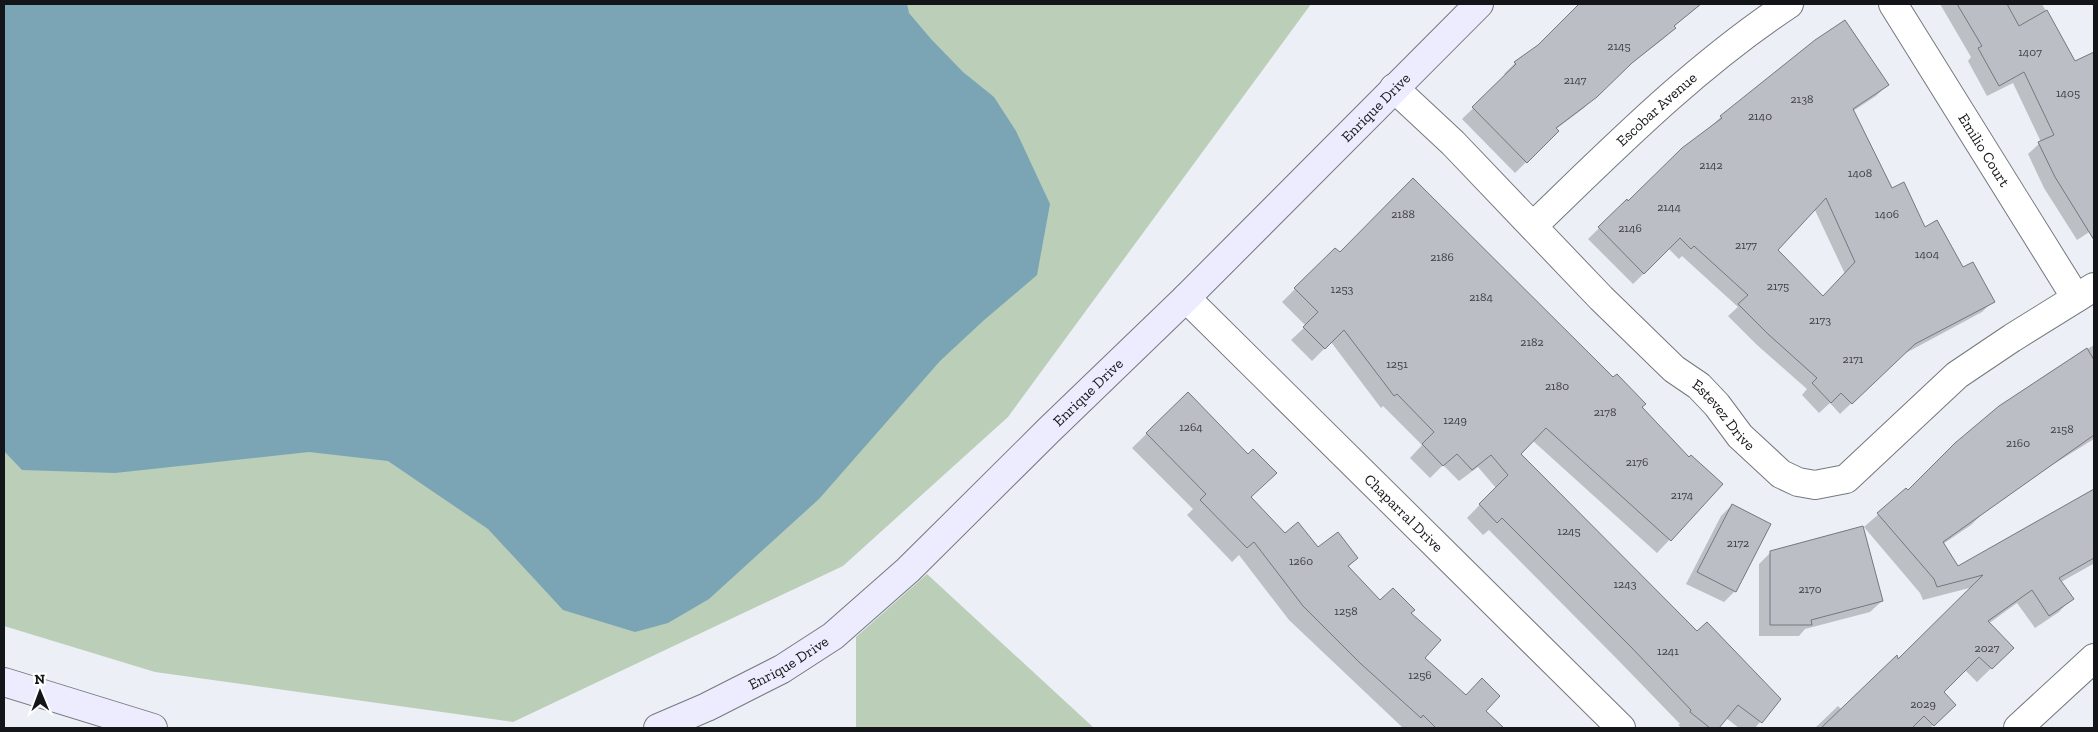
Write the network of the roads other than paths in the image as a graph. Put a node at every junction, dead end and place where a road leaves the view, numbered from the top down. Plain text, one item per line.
1 (1479, 4) edge
2 (1789, 4) edge
3 (1893, 4) edge
4 (1394, 88) junction
5 (1533, 226) junction
6 (2085, 293) edge
7 (1186, 298) junction
8 (2094, 658) edge
9 (4, 682) edge
10 (670, 726) edge
11 (153, 728) edge
12 (1620, 728) edge
13 (2018, 728) edge

1 - 4 street, Enrique Drive
2 - 5 street, Escobar Avenue
3 - 6 street, Emilio Court
4 - 5 street, Estevez Drive
4 - 7 street, Enrique Drive
5 - 6 street, Estevez Drive
7 - 10 street, Enrique Drive
7 - 12 street, Chaparral Drive
8 - 13 street
9 - 11 street

